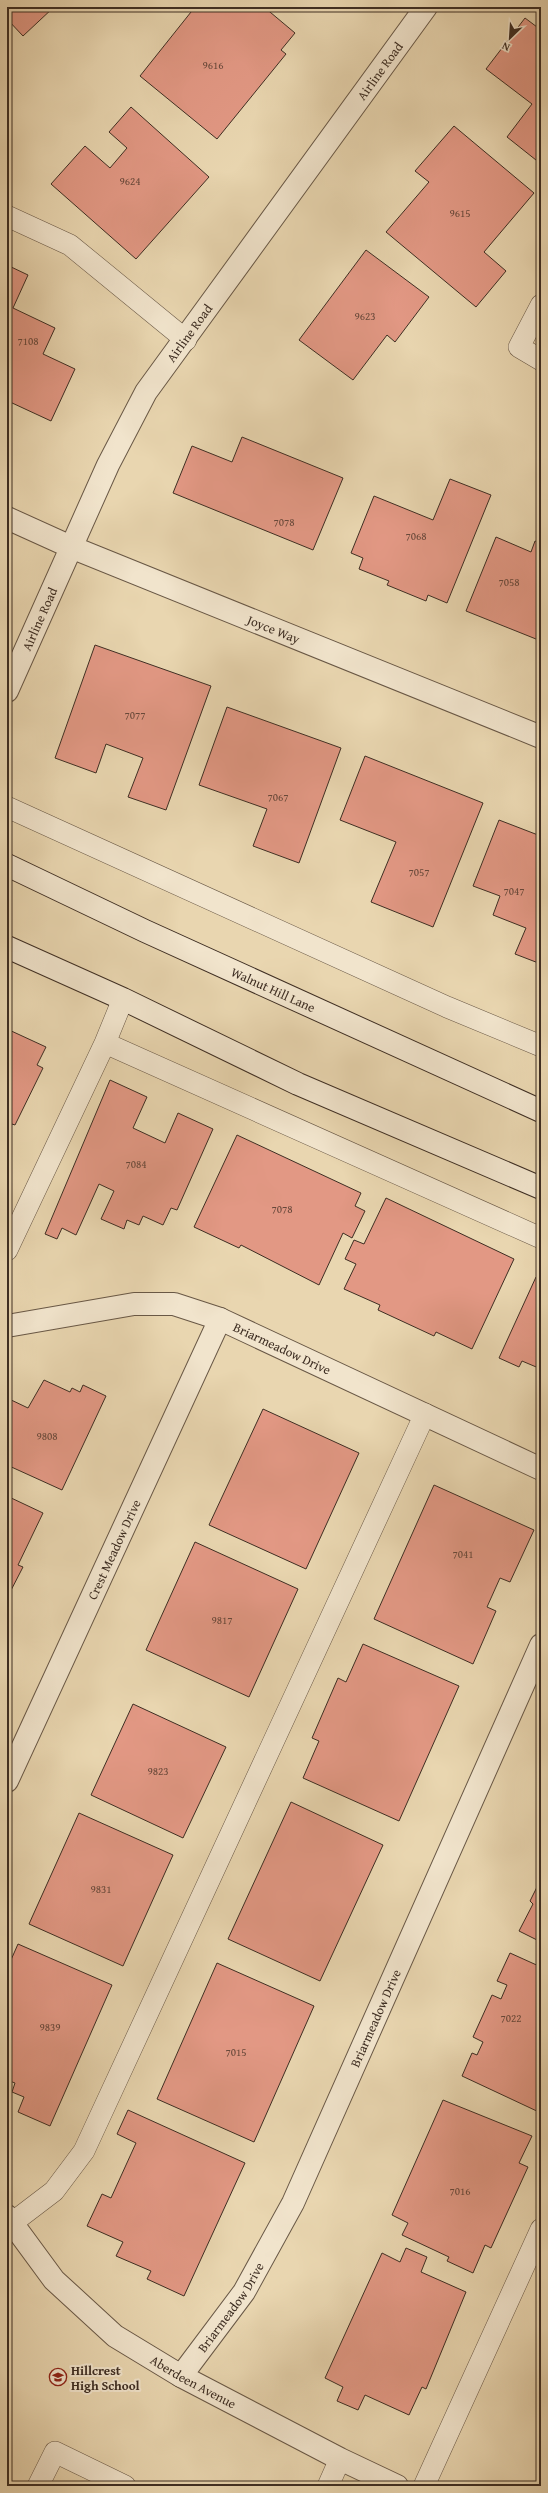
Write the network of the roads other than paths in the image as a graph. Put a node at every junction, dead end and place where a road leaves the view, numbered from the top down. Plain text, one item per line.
1 (426, 7) edge
2 (7, 216) edge
3 (541, 305) edge
4 (186, 340) junction
5 (541, 360) edge
6 (7, 518) edge
7 (71, 548) junction
8 (7, 690) edge
9 (541, 737) edge
10 (7, 807) edge
11 (7, 865) edge
12 (7, 947) edge
13 (123, 999) junction
14 (105, 1042) junction
15 (541, 1046) edge
16 (541, 1111) edge
17 (541, 1188) edge
18 (541, 1238) edge
19 (7, 1250) edge
20 (220, 1319) junction
21 (7, 1326) edge
22 (425, 1414) junction
23 (541, 1468) edge
24 (541, 1645) edge
25 (7, 1781) edge
26 (9, 2220) edge
27 (541, 2229) edge
28 (181, 2376) junction
29 (340, 2460) junction
30 (38, 2486) edge
31 (125, 2486) edge
32 (328, 2486) edge
33 (397, 2486) edge
34 (424, 2486) edge

1 - 4 street, Airline Road
2 - 4 lane
3 - 5 lane
4 - 7 street, Airline Road
6 - 7 street, Joyce Way
7 - 8 street, Airline Road
7 - 9 street, Joyce Way
10 - 15 lane
11 - 16 street, Walnut Hill Lane
12 - 13 street
13 - 14 lane
13 - 17 street
14 - 18 lane
14 - 19 lane
20 - 21 street, Briarmeadow Drive
20 - 22 street, Briarmeadow Drive
20 - 25 street, Crest Meadow Drive
22 - 23 street, Briarmeadow Drive
22 - 26 lane
24 - 28 street, Briarmeadow Drive
26 - 28 street, Aberdeen Avenue
27 - 34 lane
28 - 29 street, Aberdeen Avenue
29 - 32 lane
29 - 33 street, Aberdeen Avenue
30 - 31 lane

